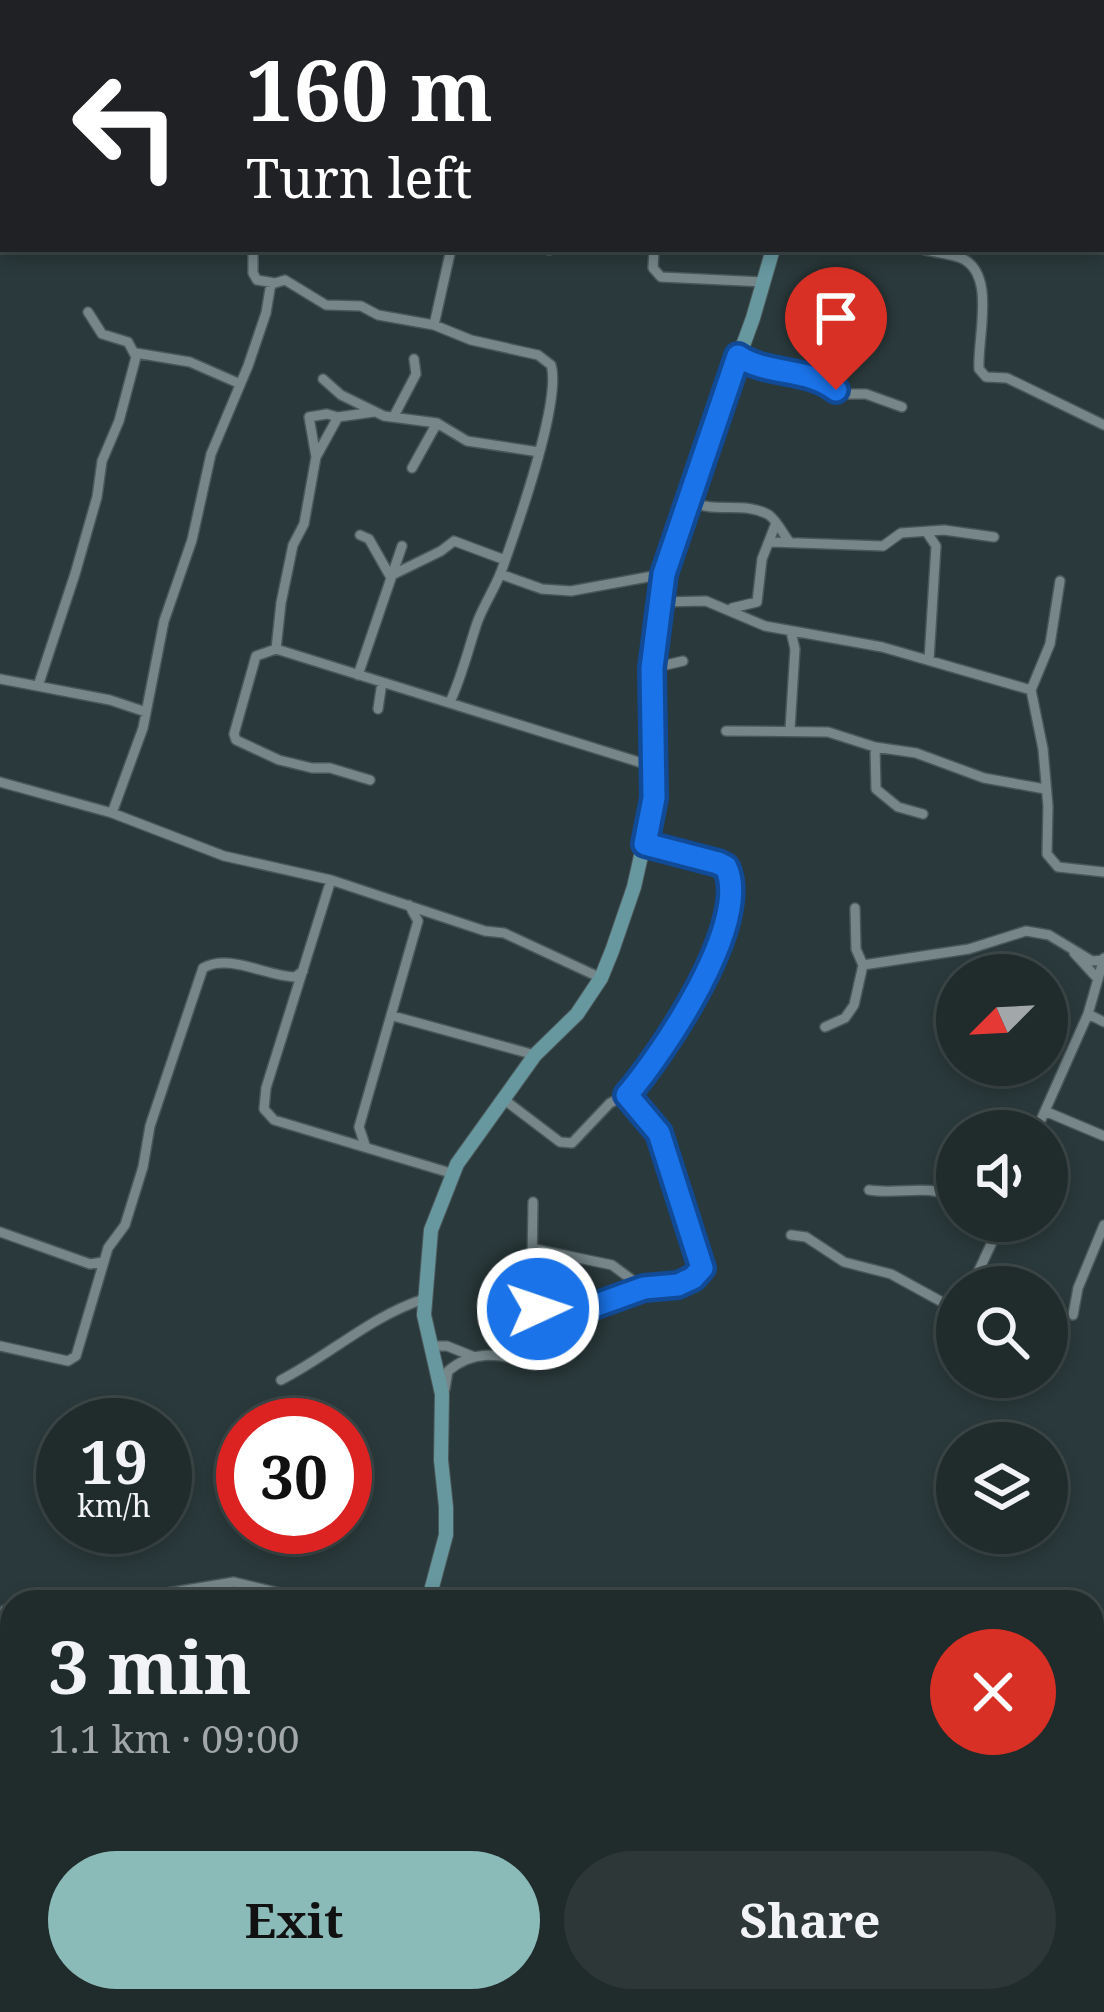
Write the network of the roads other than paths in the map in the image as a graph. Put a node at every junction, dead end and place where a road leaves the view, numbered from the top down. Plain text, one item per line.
1 (253, 252) edge
2 (450, 252) edge
3 (654, 252) edge
4 (771, 252) edge
5 (935, 252) edge
6 (765, 282) junction
7 (272, 283) junction
8 (88, 312) dead end
9 (434, 325) junction
10 (136, 352) junction
11 (738, 356) junction
12 (415, 359) dead end
13 (323, 379) dead end
14 (238, 382) junction
15 (902, 407) dead end
16 (374, 412) junction
17 (394, 416) junction
18 (338, 417) junction
19 (437, 423) junction
20 (1104, 425) edge
21 (538, 452) junction
22 (316, 457) junction
23 (412, 468) dead end
24 (689, 500) junction
25 (776, 523) junction
26 (928, 534) junction
27 (360, 535) dead end
28 (994, 537) dead end
29 (788, 540) junction
30 (771, 542) junction
31 (402, 546) dead end
32 (505, 560) junction
33 (500, 574) junction
34 (664, 574) junction
35 (390, 576) junction
36 (1060, 581) dead end
37 (659, 602) junction
38 (730, 609) junction
39 (791, 632) junction
40 (276, 649) junction
41 (929, 660) junction
42 (683, 661) dead end
43 (652, 668) junction
44 (358, 676) junction
45 (0, 679) edge
46 (382, 682) junction
47 (38, 686) junction
48 (1031, 690) junction
49 (450, 702) junction
50 (378, 709) dead end
51 (146, 712) junction
52 (790, 729) junction
53 (725, 731) dead end
54 (875, 747) junction
55 (655, 767) junction
56 (370, 780) dead end
57 (0, 782) edge
58 (1045, 789) junction
59 (112, 813) junction
60 (923, 814) dead end
61 (645, 844) junction
62 (1104, 872) edge
63 (331, 880) junction
64 (348, 886) junction
65 (326, 897) junction
66 (408, 904) junction
67 (855, 908) dead end
68 (1074, 953) junction
69 (1104, 959) edge
70 (863, 965) junction
71 (303, 971) junction
72 (604, 971) junction
73 (1097, 978) junction
74 (1088, 1013) junction
75 (392, 1016) junction
76 (1104, 1022) edge
77 (825, 1027) dead end
78 (535, 1055) junction
79 (627, 1095) junction
80 (502, 1098) junction
81 (1048, 1110) edge
82 (1068, 1121) edge
83 (358, 1131) junction
84 (1104, 1136) edge
85 (345, 1141) junction
86 (369, 1148) junction
87 (454, 1174) junction
88 (869, 1190) dead end
89 (936, 1191) edge
90 (533, 1202) dead end
91 (1103, 1230) edge
92 (0, 1232) edge
93 (791, 1235) dead end
94 (535, 1249) junction
95 (702, 1260) junction
96 (103, 1262) junction
97 (711, 1272) dead end
98 (644, 1288) junction
99 (424, 1299) junction
100 (936, 1299) edge
101 (537, 1300) junction
102 (1073, 1315) dead end
103 (0, 1346) edge
104 (432, 1346) junction
105 (472, 1356) junction
106 (281, 1380) dead end
107 (442, 1406) junction
108 (186, 1590) edge
109 (267, 1590) edge
110 (431, 1590) edge

1 - 7 street
2 - 9 street
3 - 6 street
4 - 6 street
5 - 20 street
6 - 11 street
7 - 9 street
7 - 14 street
8 - 10 street
9 - 21 street
10 - 14 street
10 - 47 street
11 - 15 street
11 - 24 street
12 - 17 street
13 - 16 street
14 - 51 street
16 - 17 street
16 - 18 street
17 - 19 street
18 - 22 street
18 - 22 street
19 - 21 street
19 - 23 street
21 - 32 street
22 - 40 street
24 - 25 street
24 - 34 street
25 - 29 street
25 - 30 street
26 - 28 street
26 - 29 street
26 - 41 street
27 - 35 street
29 - 30 street
30 - 38 street
31 - 35 street
32 - 33 street
32 - 35 street
33 - 34 street
33 - 49 street
34 - 37 street
35 - 44 street
36 - 48 street
37 - 38 street
37 - 43 street
38 - 39 street
39 - 41 street
39 - 52 street
40 - 44 street
40 - 56 street
41 - 48 street
42 - 43 street
43 - 55 street
44 - 46 street
45 - 47 street
46 - 49 street
46 - 50 street
47 - 51 street
48 - 58 street
49 - 55 street
51 - 59 street
52 - 53 street
52 - 54 street
54 - 58 street
54 - 60 street
55 - 61 street
57 - 59 street
58 - 62 street
59 - 63 street
61 - 72 street
61 - 79 street
63 - 64 street
63 - 65 street
64 - 65 street
64 - 66 street
65 - 71 street
66 - 72 street
66 - 75 street
67 - 70 street
68 - 69 street
68 - 70 street
68 - 73 street
69 - 73 street
70 - 77 street
71 - 85 street
71 - 96 street
72 - 78 street
73 - 74 street
74 - 76 street
74 - 81 street
75 - 78 street
75 - 83 street
78 - 80 street
79 - 80 street
79 - 95 street
80 - 87 street
82 - 84 street
83 - 85 street
83 - 86 street
85 - 86 street
86 - 87 street
87 - 99 street
88 - 89 street
90 - 94 street
91 - 102 street
92 - 96 street
93 - 100 street
94 - 98 street
94 - 101 street
95 - 97 street
95 - 98 street
96 - 103 street
98 - 101 street
99 - 104 street
99 - 106 street
101 - 105 street
104 - 105 street
104 - 107 street
105 - 107 street
107 - 110 street
108 - 109 street

